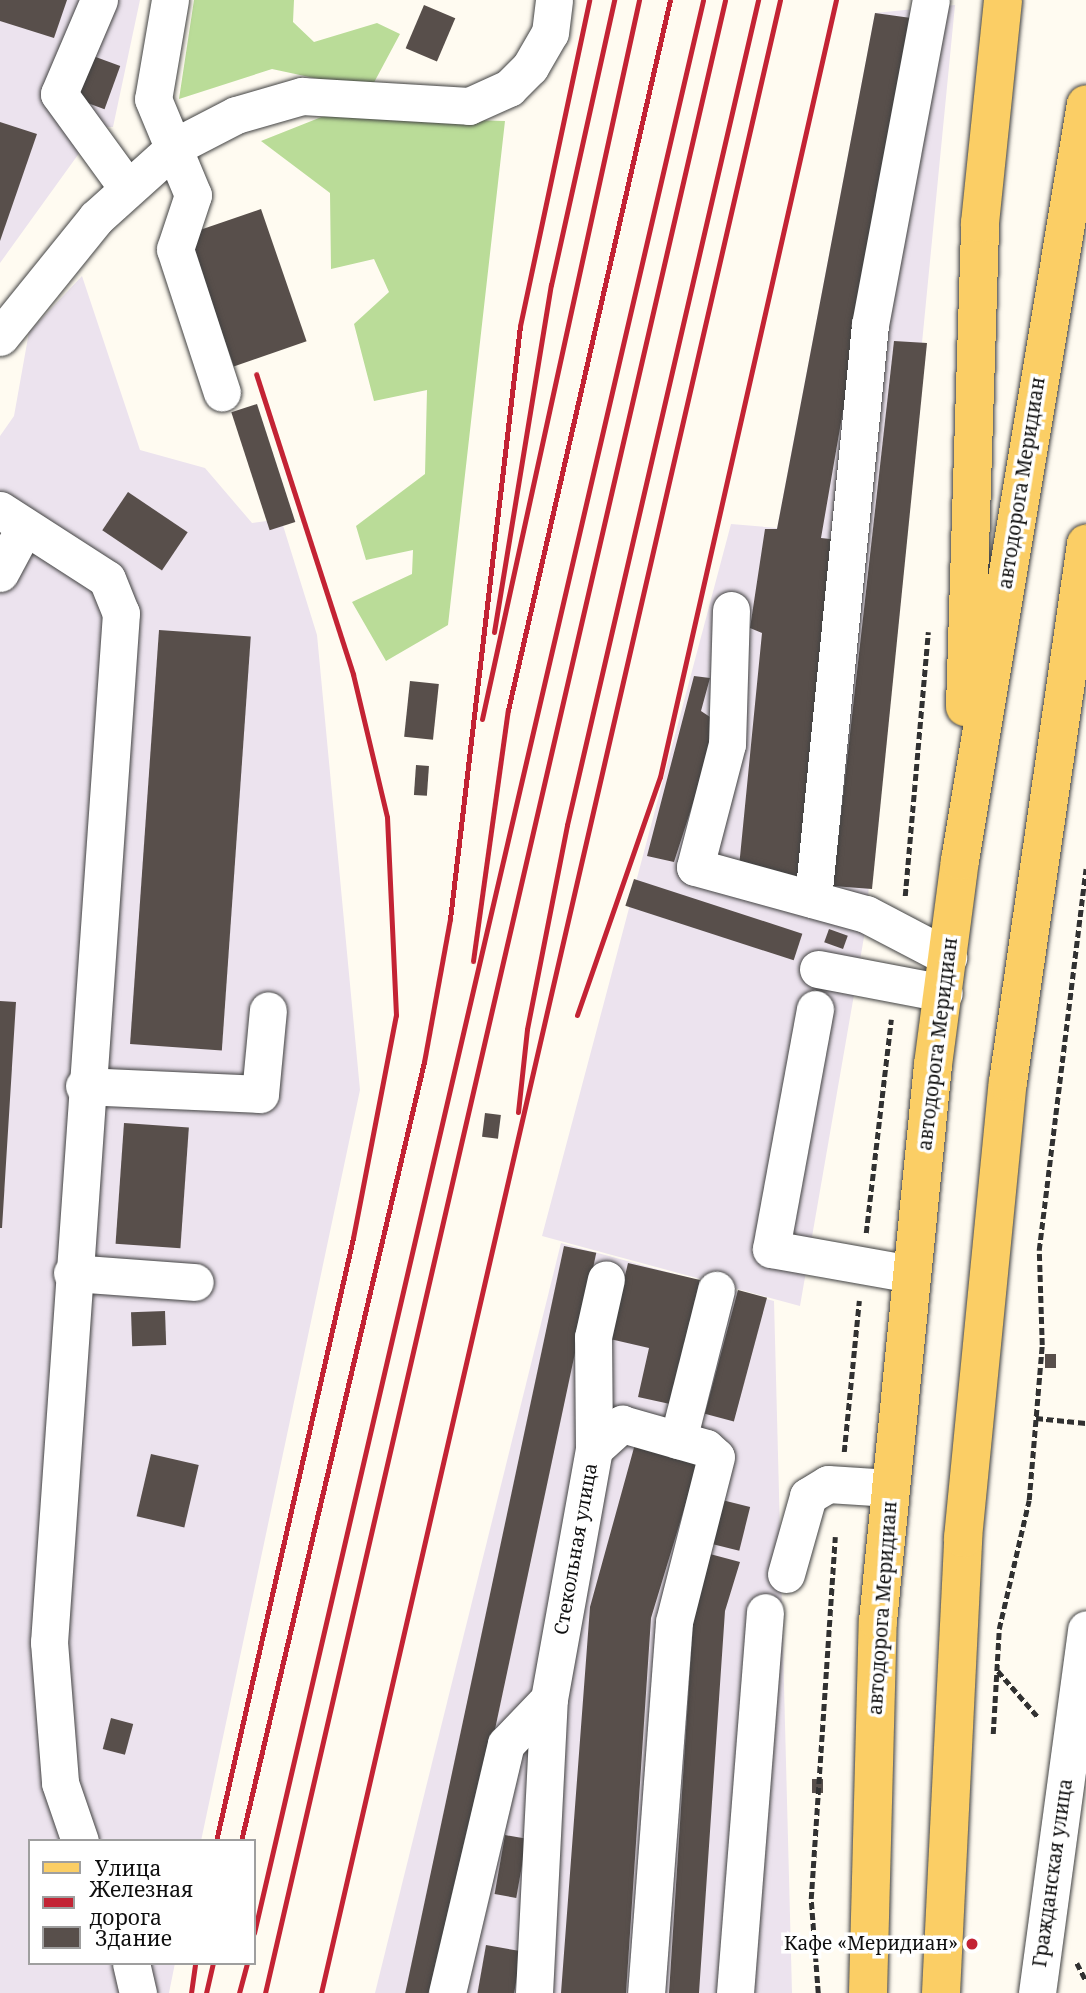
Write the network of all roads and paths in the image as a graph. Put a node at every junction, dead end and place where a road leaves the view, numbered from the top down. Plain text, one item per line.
1 (99, 0) edge
2 (170, 0) edge
3 (554, 0) edge
4 (931, 0) edge
5 (1003, 0) edge
6 (1086, 104) edge
7 (176, 146) junction
8 (128, 189) junction
9 (0, 337) edge
10 (222, 393) dead end
11 (12, 519) edge
12 (1086, 544) edge
13 (0, 573) edge
14 (731, 610) dead end
15 (929, 627) dead end
16 (960, 861) junction
17 (1086, 869) edge
18 (813, 900) junction
19 (902, 933) junction
20 (817, 969) dead end
21 (946, 975) junction
22 (895, 985) junction
23 (815, 1009) dead end
24 (268, 1010) dead end
25 (84, 1086) junction
26 (863, 1266) junction
27 (72, 1273) junction
28 (911, 1274) junction
29 (606, 1279) dead end
30 (195, 1282) dead end
31 (716, 1290) dead end
32 (1036, 1418) junction
33 (1086, 1423) edge
34 (678, 1440) junction
35 (594, 1449) junction
36 (841, 1484) junction
37 (890, 1488) junction
38 (786, 1574) dead end
39 (765, 1612) dead end
40 (1086, 1629) edge
41 (996, 1670) junction
42 (549, 1699) junction
43 (992, 1751) dead end
44 (1069, 1752) junction
45 (79, 1839) edge
46 (131, 1965) edge
47 (138, 1993) edge
48 (447, 1993) edge
49 (534, 1993) edge
50 (646, 1993) edge
51 (736, 1993) edge
52 (818, 1993) edge
53 (868, 1993) edge
54 (941, 1993) edge
55 (1037, 1993) edge

1 - 8 street
2 - 7 street
3 - 7 street
4 - 18 street
5 - 16 main road
6 - 16 main road, автодорога Меридиан
7 - 8 street
7 - 10 street
8 - 9 street
11 - 13 street
11 - 25 street
12 - 54 main road
14 - 18 street
15 - 19 path
16 - 21 main road, автодорога Меридиан
17 - 32 path
18 - 19 street
19 - 21 street
20 - 22 street
21 - 22 street
21 - 28 main road, автодорога Меридиан
22 - 26 path
23 - 26 street
24 - 25 street
25 - 27 street
26 - 28 street
26 - 36 path
27 - 30 street
27 - 45 street
28 - 37 main road, автодорога Меридиан
29 - 35 street
31 - 34 street
32 - 33 path
32 - 41 path
34 - 35 street, Стекольная улица
34 - 50 street, Стекольная улица
35 - 42 street, Стекольная улица
36 - 37 street
36 - 38 street
36 - 52 path
37 - 53 main road, автодорога Меридиан
39 - 51 street
40 - 44 street, Гражданская улица
41 - 43 path
41 - 44 path
42 - 48 street
42 - 49 street, Стекольная улица
44 - 55 street, Гражданская улица
46 - 47 street

